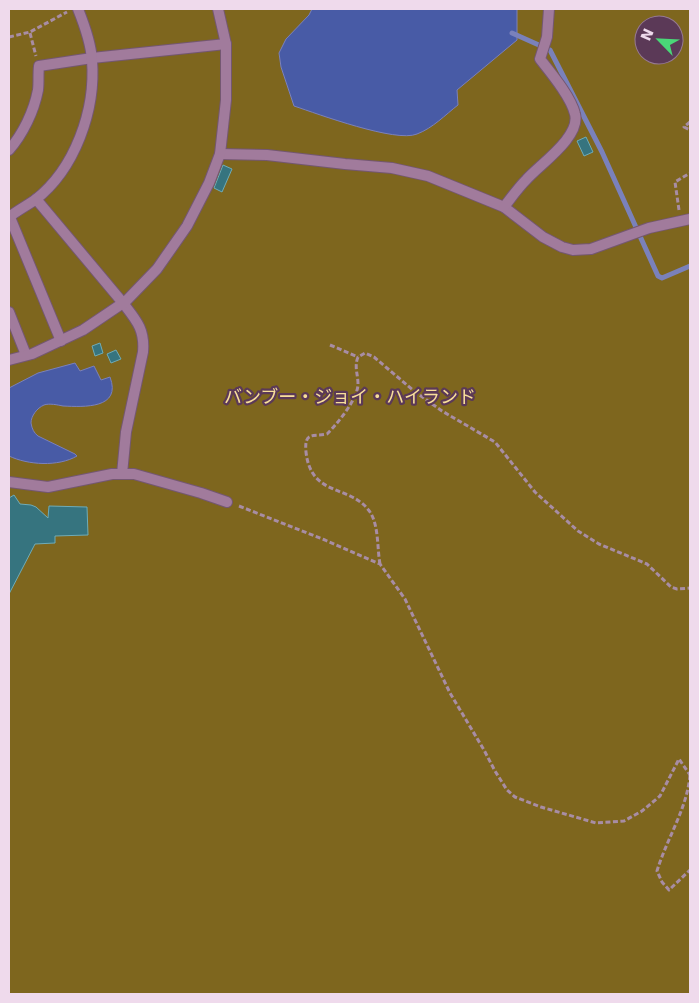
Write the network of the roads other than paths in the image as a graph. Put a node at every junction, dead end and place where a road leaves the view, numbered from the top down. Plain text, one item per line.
1 (78, 9) edge
2 (218, 9) edge
3 (549, 9) edge
4 (226, 44) junction
5 (92, 58) junction
6 (9, 150) edge
7 (220, 154) junction
8 (36, 199) junction
9 (504, 207) junction
10 (9, 216) edge
11 (685, 220) edge
12 (123, 303) junction
13 (9, 312) edge
14 (61, 341) junction
15 (26, 356) junction
16 (9, 360) edge
17 (122, 474) junction
18 (9, 482) edge
19 (227, 502) road end

1 - 5 street
2 - 4 street
3 - 9 street
4 - 5 street
4 - 7 street
5 - 6 street
5 - 8 street
7 - 9 street
7 - 12 street
8 - 10 street
8 - 12 street
9 - 11 street
10 - 14 street
12 - 14 street
12 - 17 street
13 - 15 street
14 - 15 street
15 - 16 street
17 - 18 street
17 - 19 street

